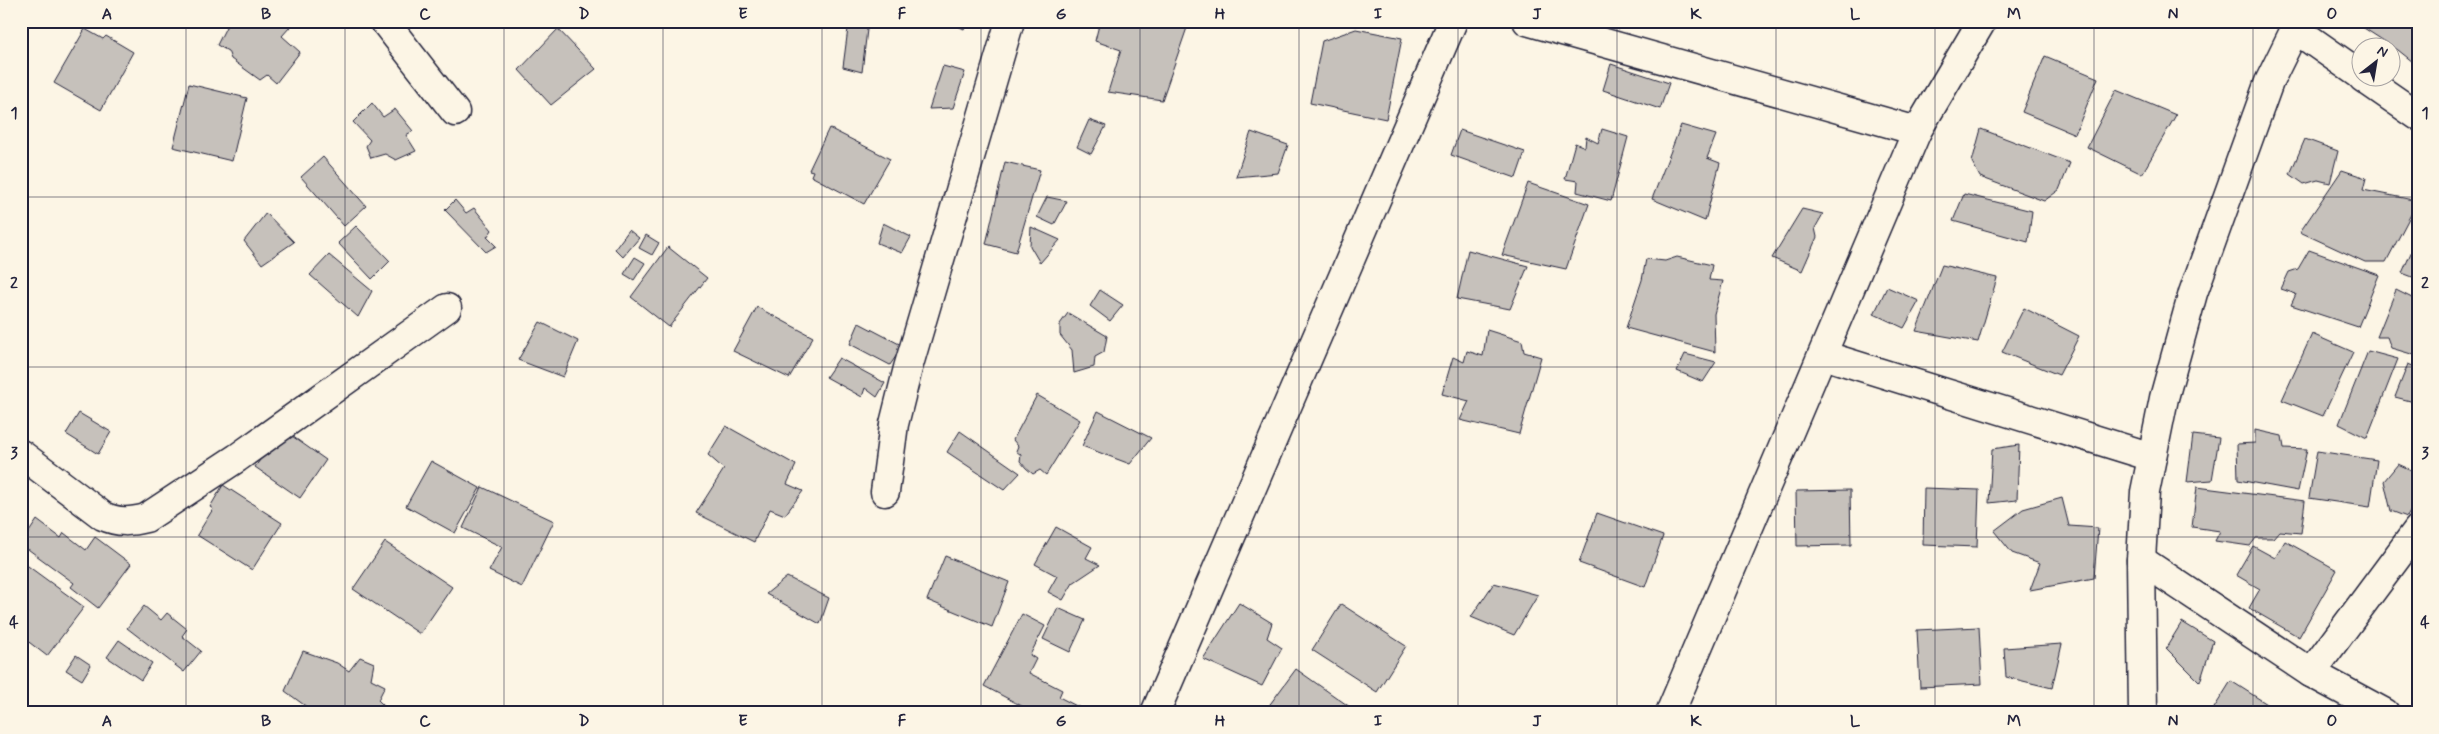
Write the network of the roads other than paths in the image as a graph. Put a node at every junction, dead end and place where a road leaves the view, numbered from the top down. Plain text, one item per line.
1 (384, 21) edge
2 (1010, 21) edge
3 (1453, 21) edge
4 (1527, 21) edge
5 (1982, 21) edge
6 (2297, 25) edge
7 (2352, 69) edge
8 (2378, 88) edge
9 (455, 112) dead end
10 (2418, 116) edge
11 (1917, 131) junction
12 (447, 308) dead end
13 (1823, 355) junction
14 (21, 454) edge
15 (2152, 457) junction
16 (885, 492) dead end
17 (2418, 529) edge
18 (2141, 560) junction
19 (2312, 673) junction
20 (1155, 713) edge
21 (1670, 713) edge
22 (2143, 713) edge
23 (2385, 713) edge

1 - 9 street
2 - 16 street
3 - 20 street
4 - 11 street
5 - 11 street
6 - 7 street
6 - 15 street
8 - 10 street
11 - 13 street
12 - 14 street
13 - 15 street
13 - 21 street
15 - 18 street
17 - 19 street
18 - 19 street
18 - 22 street
19 - 23 street

